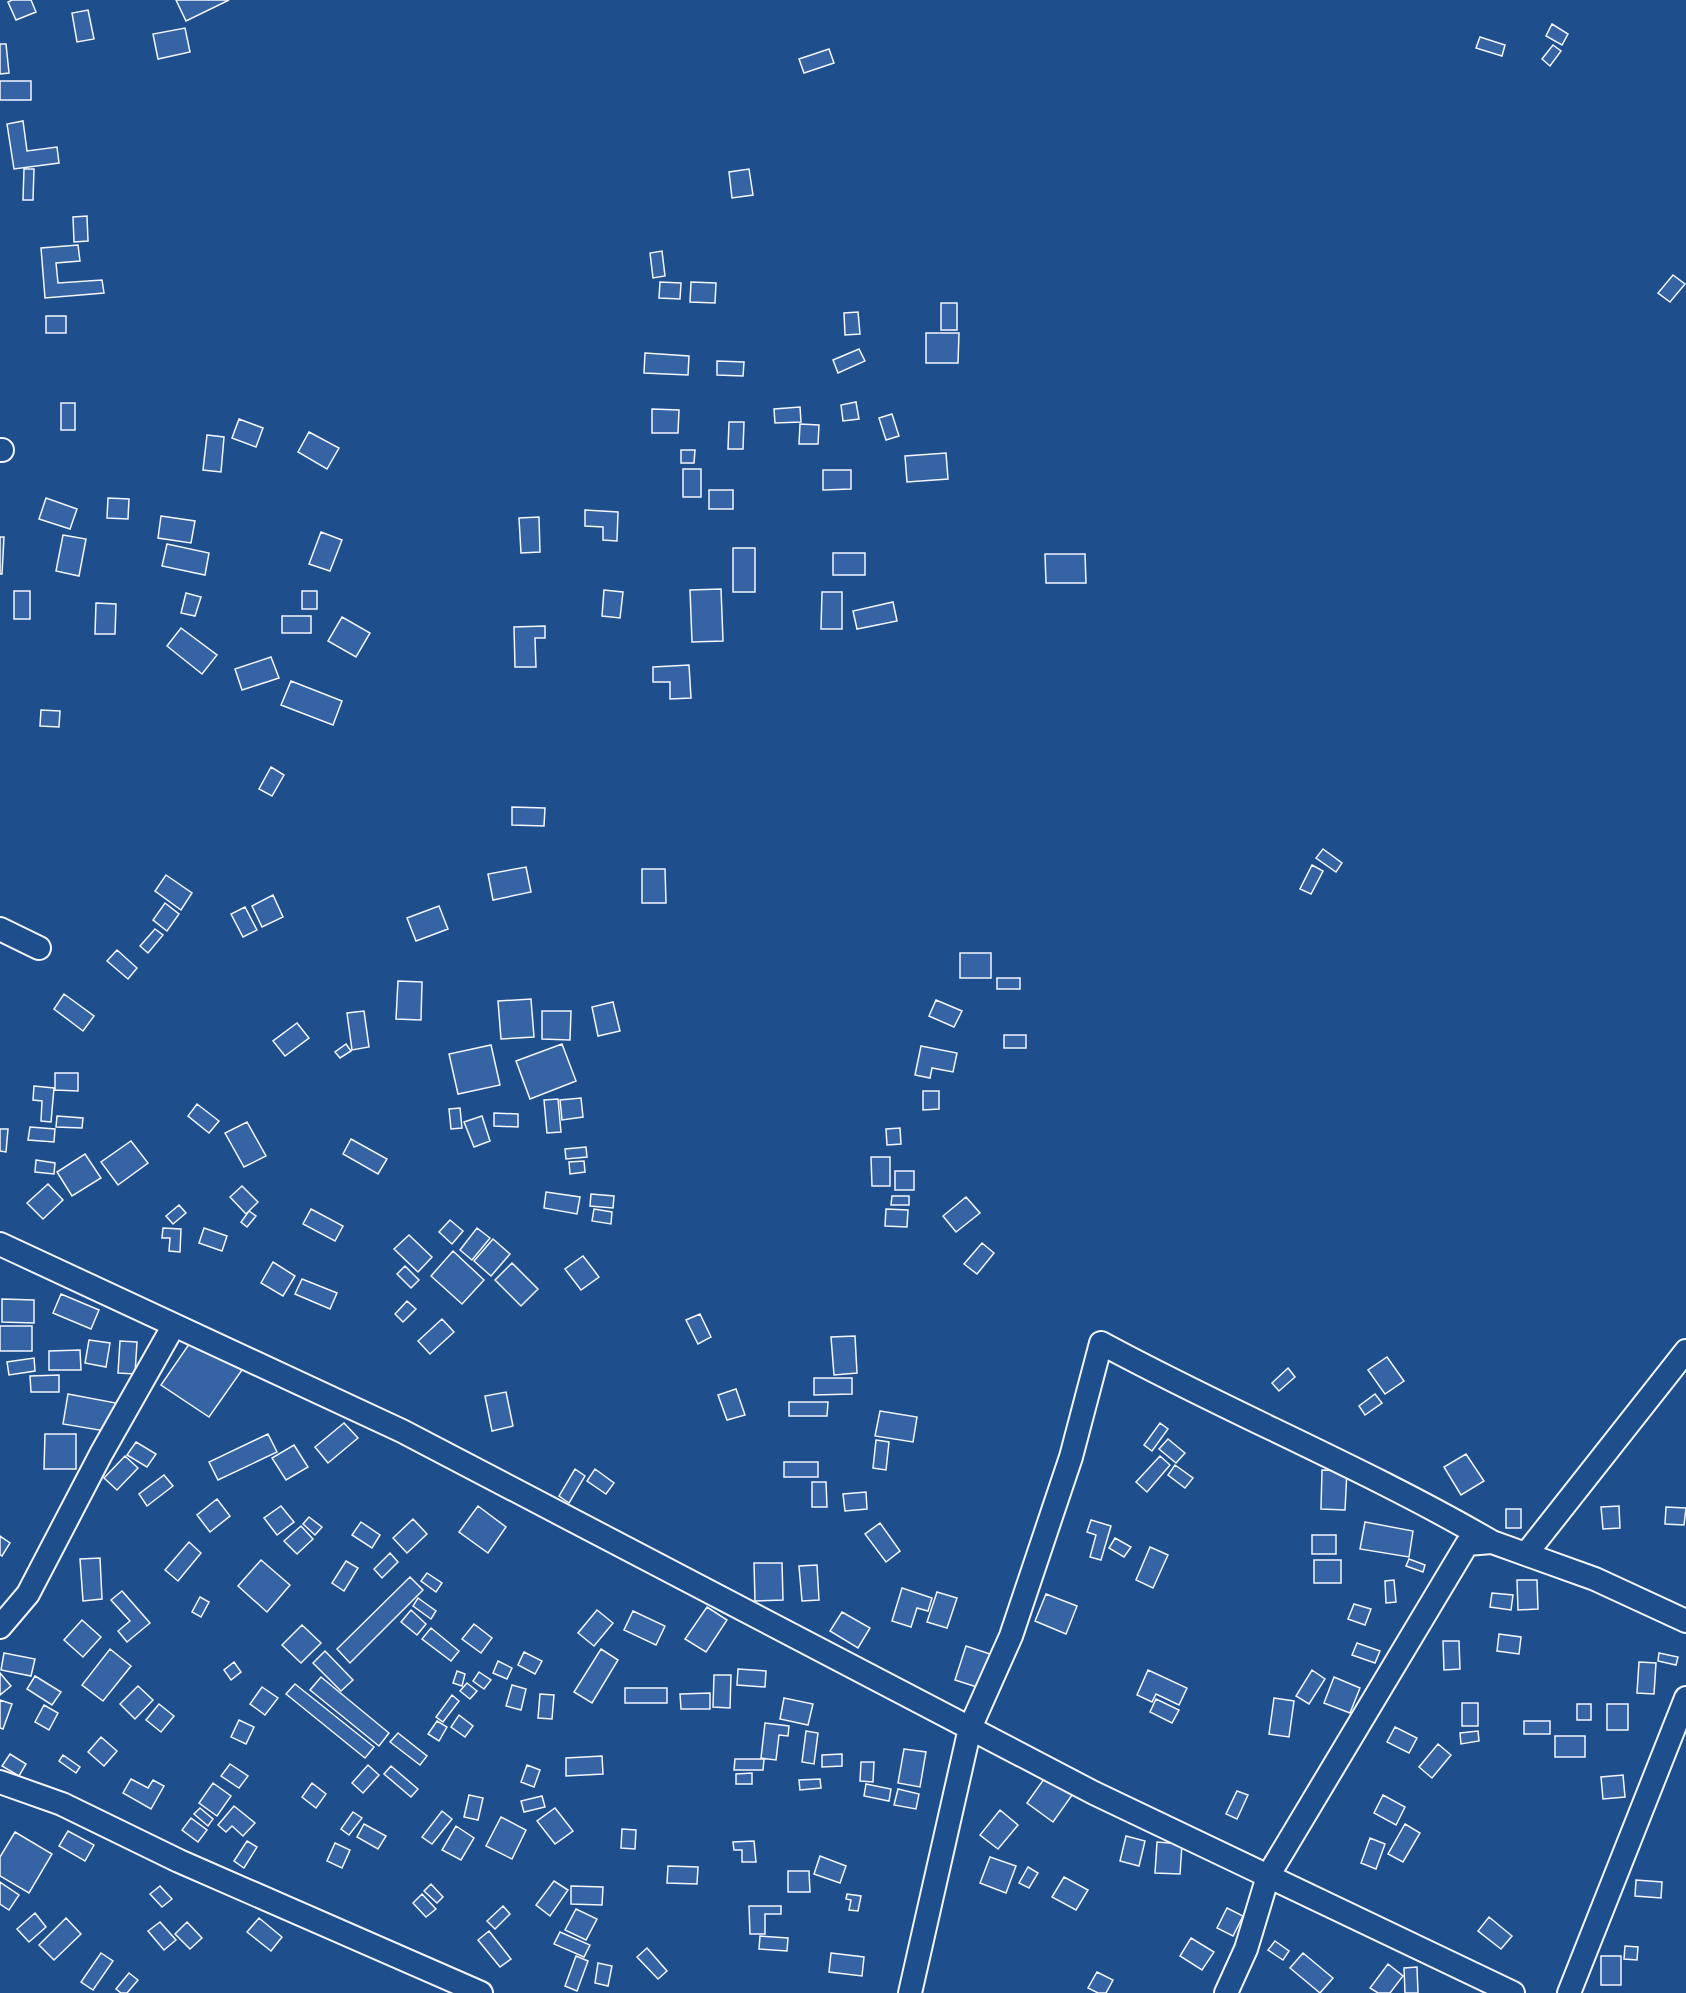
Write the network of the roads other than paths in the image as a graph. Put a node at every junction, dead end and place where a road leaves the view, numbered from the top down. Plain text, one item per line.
1 (0, 928) edge
2 (39, 948) dead end
3 (0, 1244) edge
4 (174, 1325) junction
5 (1686, 1351) edge
6 (1492, 1542) junction
7 (1527, 1554) junction
8 (1686, 1621) edge
9 (0, 1627) edge
10 (1686, 1698) edge
11 (970, 1728) junction
12 (0, 1782) edge
13 (1268, 1876) junction
14 (480, 1993) edge
15 (910, 1993) edge
16 (1226, 1993) edge
17 (1513, 1993) edge
18 (1569, 1993) edge

1 - 2 street
3 - 4 street
4 - 9 street
4 - 11 street
5 - 7 street
6 - 7 street
6 - 11 street
6 - 13 street
7 - 8 street
10 - 18 street
11 - 13 street
11 - 15 street
12 - 14 street
13 - 16 street
13 - 17 street

